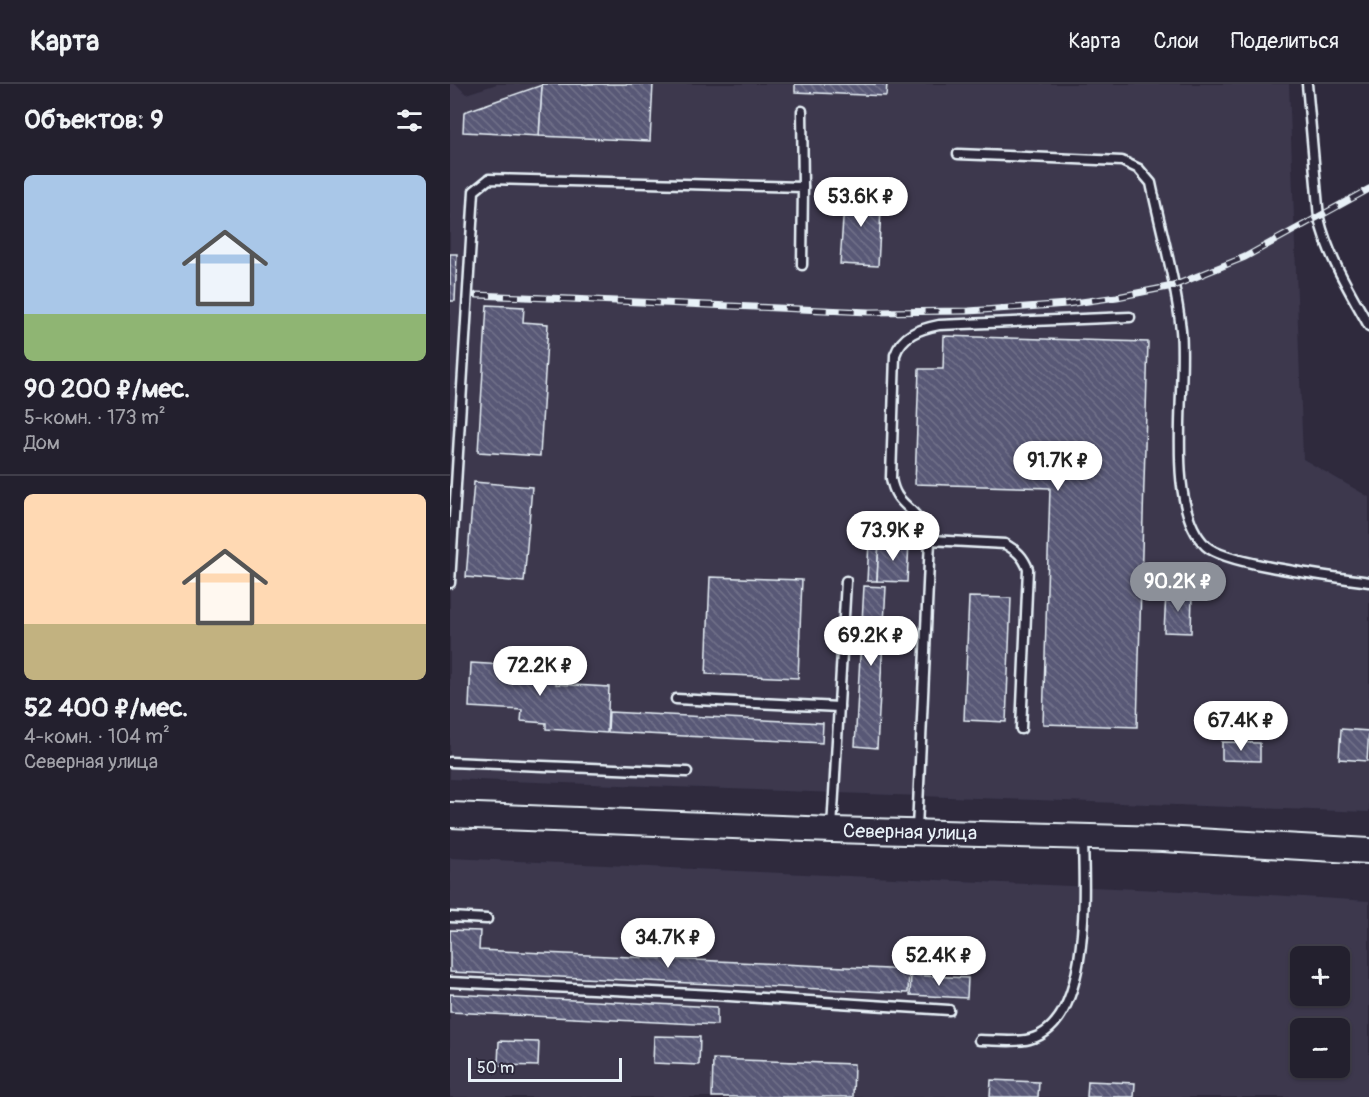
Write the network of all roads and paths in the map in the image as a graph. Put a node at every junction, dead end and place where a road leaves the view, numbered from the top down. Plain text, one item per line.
1 (1307, 84) edge
2 (802, 111) dead end
3 (958, 154) dead end
4 (803, 187) junction
5 (802, 265) dead end
6 (1130, 317) dead end
7 (1369, 326) edge
8 (930, 540) junction
9 (846, 580) dead end
10 (1369, 582) edge
11 (450, 583) edge
12 (676, 699) dead end
13 (839, 707) junction
14 (1021, 729) dead end
15 (450, 762) edge
16 (687, 772) dead end
17 (450, 815) edge
18 (832, 830) junction
19 (917, 833) junction
20 (1083, 837) junction
21 (1369, 851) edge
22 (450, 917) edge
23 (486, 919) dead end
24 (450, 982) edge
25 (949, 1010) dead end
26 (979, 1040) dead end

1 - 7 lane
2 - 4 lane
3 - 10 lane
4 - 5 lane
4 - 11 lane
6 - 8 lane
8 - 14 lane
8 - 19 lane
9 - 13 lane
12 - 13 lane
13 - 18 lane
15 - 16 lane
17 - 18 main road, Северная улица
18 - 19 main road, Северная улица
19 - 20 main road, Северная улица
20 - 21 main road, Северная улица
20 - 26 lane
22 - 23 lane
24 - 25 lane

